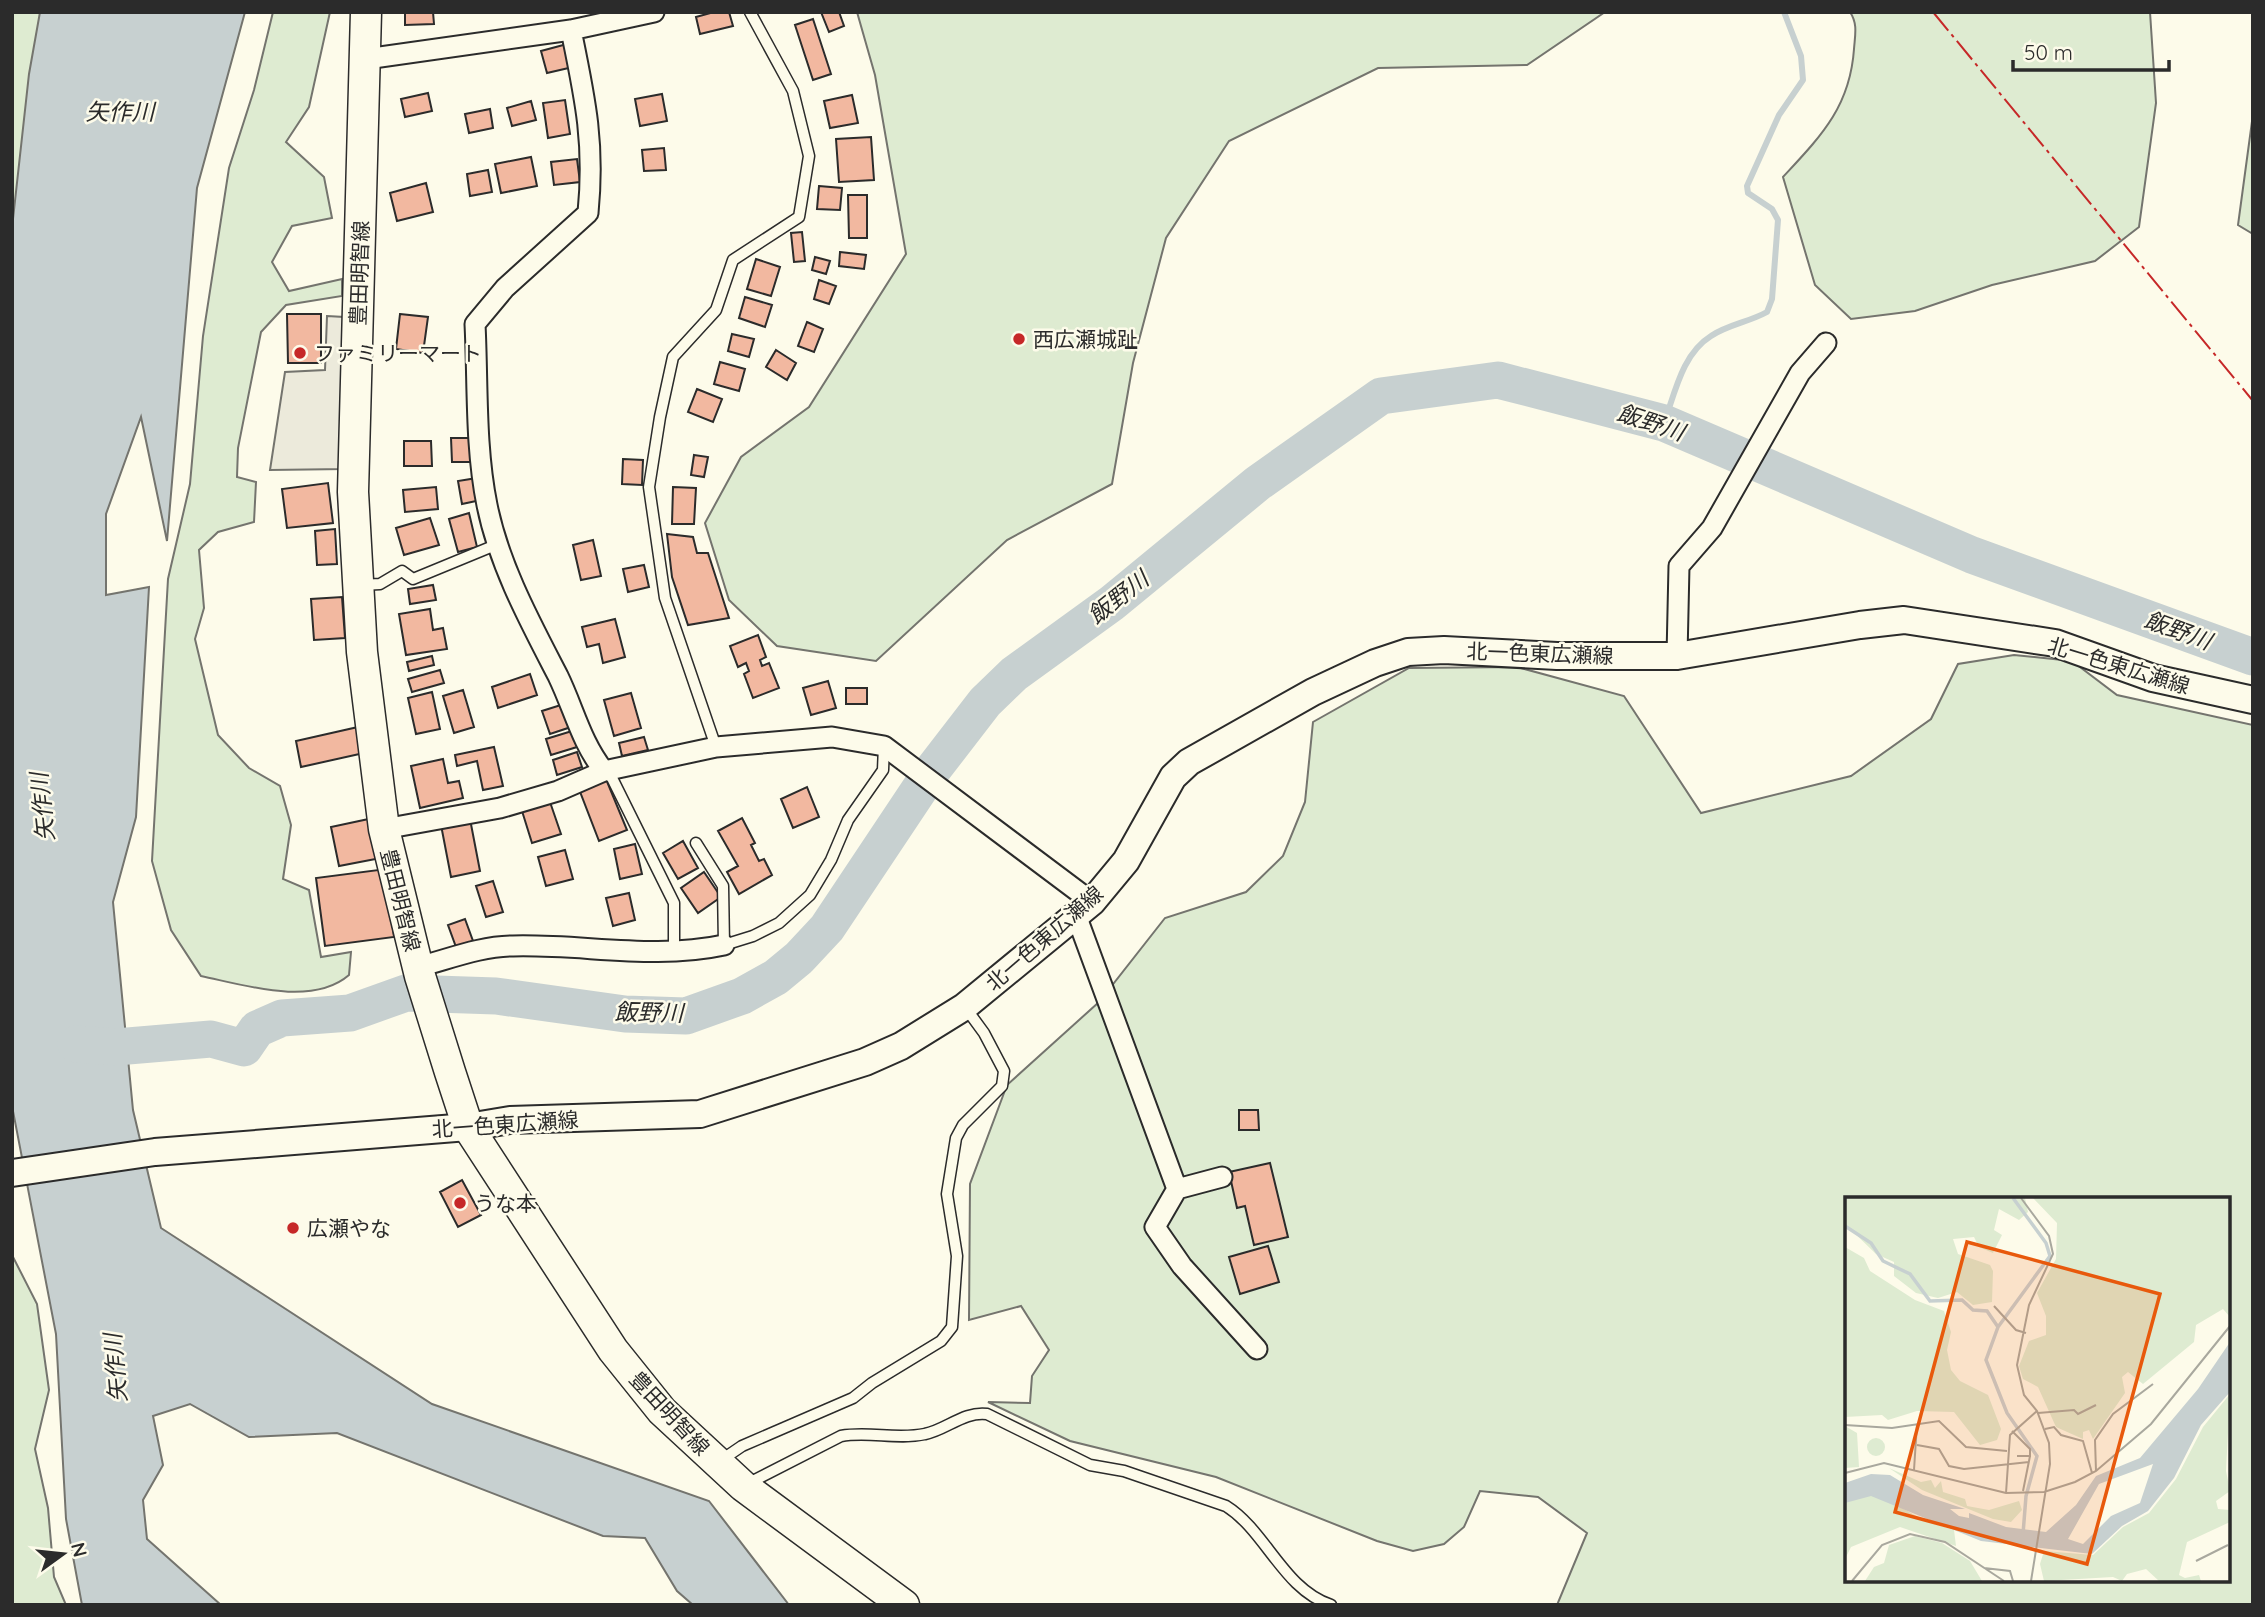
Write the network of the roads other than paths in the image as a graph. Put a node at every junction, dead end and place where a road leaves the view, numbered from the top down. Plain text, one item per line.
1 (366, 12) edge
2 (653, 12) edge
3 (750, 12) edge
4 (571, 30) junction
5 (366, 59) junction
6 (1826, 343) dead end
7 (499, 543) junction
8 (358, 585) junction
9 (1677, 656) junction
10 (2253, 700) edge
11 (884, 746) junction
12 (716, 747) junction
13 (604, 771) junction
14 (384, 829) junction
15 (696, 843) dead end
16 (1084, 908) junction
17 (724, 945) junction
18 (674, 950) junction
19 (419, 971) junction
20 (964, 1007) junction
21 (468, 1127) junction
22 (12, 1173) edge
23 (1222, 1177) dead end
24 (1177, 1189) junction
25 (1257, 1349) dead end
26 (717, 1462) junction
27 (743, 1486) junction
28 (904, 1605) edge
29 (1331, 1605) edge

1 - 5 main road, 豊田明智線
2 - 4 street
3 - 12 lane
4 - 5 street
4 - 7 street
5 - 8 main road, 豊田明智線
6 - 9 street
7 - 8 lane
7 - 13 street
8 - 14 main road, 豊田明智線
9 - 10 main road, 北一色東広瀬線
9 - 16 main road, 北一色東広瀬線
11 - 12 street
11 - 16 street
11 - 17 lane
12 - 13 street
13 - 14 street
13 - 18 lane
14 - 19 main road, 豊田明智線
15 - 17 lane
16 - 20 main road, 北一色東広瀬線
16 - 24 street
17 - 18 street
18 - 19 street
19 - 21 main road, 豊田明智線
20 - 21 main road, 北一色東広瀬線
20 - 26 lane
21 - 22 main road, 北一色東広瀬線
21 - 26 main road, 豊田明智線
23 - 24 street
24 - 25 street
26 - 27 main road, 豊田明智線
27 - 28 main road, 豊田明智線
27 - 29 lane

